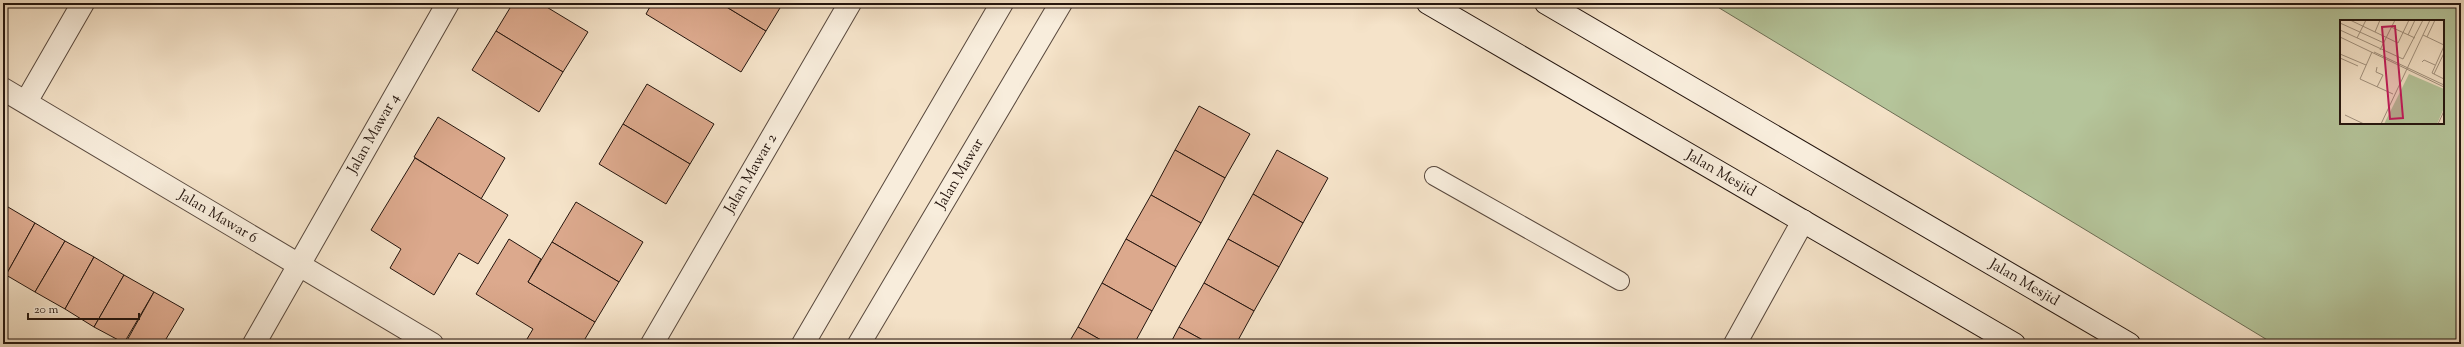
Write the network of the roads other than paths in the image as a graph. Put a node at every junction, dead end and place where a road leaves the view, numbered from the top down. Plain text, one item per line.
1 (83, 3) edge
2 (448, 3) edge
3 (850, 3) edge
4 (1002, 3) edge
5 (1061, 3) edge
6 (1428, 3) edge
7 (1546, 3) edge
8 (3, 89) edge
9 (26, 102) junction
10 (1434, 176) dead end
11 (1803, 221) junction
12 (300, 265) junction
13 (1620, 281) dead end
14 (254, 344) edge
15 (432, 344) edge
16 (652, 344) edge
17 (803, 344) edge
18 (859, 344) edge
19 (1735, 344) edge
20 (2014, 344) edge
21 (2129, 344) edge

1 - 9 street
2 - 12 street, Jalan Mawar 4
3 - 16 street, Jalan Mawar 2
4 - 17 street
5 - 18 street, Jalan Mawar
6 - 11 street, Jalan Mesjid
7 - 21 street, Jalan Mesjid
8 - 9 street, Jalan Mawar 6
9 - 12 street, Jalan Mawar 6
10 - 13 lane
11 - 19 street
11 - 20 street, Jalan Mesjid
12 - 14 street, Jalan Mawar 4
12 - 15 street, Jalan Mawar 6

